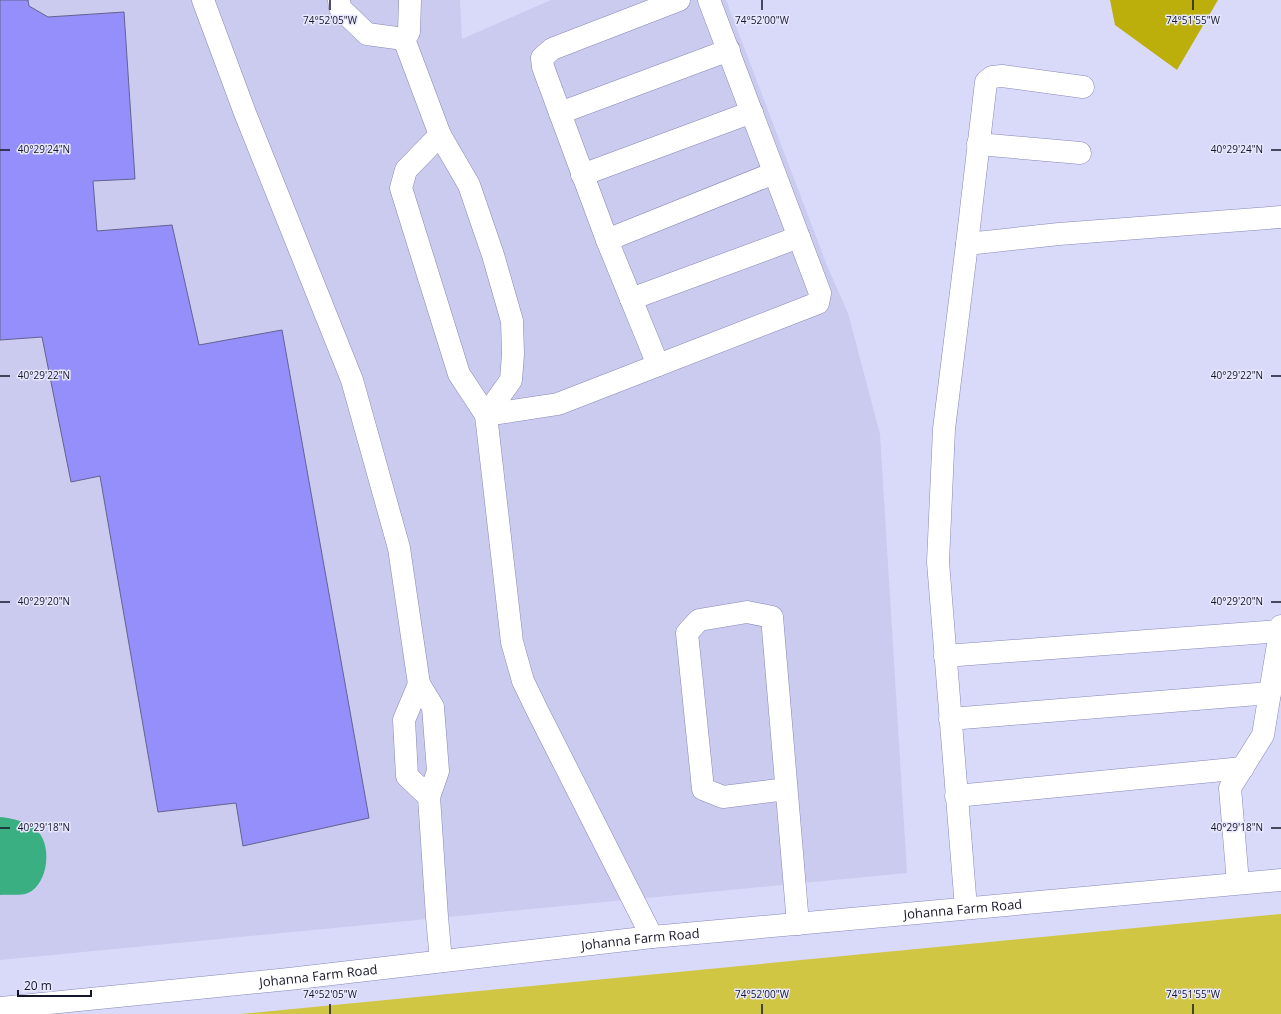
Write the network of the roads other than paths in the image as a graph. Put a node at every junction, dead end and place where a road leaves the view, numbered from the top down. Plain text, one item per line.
1 (203, 0) edge
2 (339, 0) edge
3 (410, 0) edge
4 (679, 0) edge
5 (709, 0) edge
6 (404, 39) junction
7 (729, 50) junction
8 (1083, 87) dead end
9 (752, 112) junction
10 (560, 113) junction
11 (440, 135) junction
12 (978, 144) junction
13 (1080, 153) dead end
14 (774, 173) junction
15 (582, 175) junction
16 (1281, 216) edge
17 (799, 237) junction
18 (607, 240) junction
19 (967, 244) junction
20 (631, 299) junction
21 (658, 365) junction
22 (486, 414) junction
23 (1281, 629) edge
24 (945, 656) junction
25 (419, 684) junction
26 (1270, 693) junction
27 (950, 719) junction
28 (1243, 768) junction
29 (786, 789) junction
30 (956, 796) junction
31 (429, 797) junction
32 (1281, 880) edge
33 (1238, 883) junction
34 (966, 908) junction
35 (798, 924) junction
36 (652, 937) junction
37 (441, 961) junction
38 (0, 1008) edge

1 - 25 street
2 - 6 street
3 - 6 street
4 - 10 street
5 - 7 street
6 - 11 street
7 - 9 street
7 - 10 street
8 - 12 street
9 - 14 street
9 - 15 street
10 - 15 street
11 - 22 street
11 - 22 street
12 - 13 street
12 - 19 street
14 - 17 street
14 - 18 street
15 - 18 street
16 - 19 street
17 - 20 street
17 - 21 street
18 - 20 street
19 - 24 street
20 - 21 street
21 - 22 street
22 - 36 street
23 - 24 street
23 - 26 street
24 - 27 street
25 - 31 street
25 - 31 street
26 - 27 street
26 - 28 street
27 - 30 street
28 - 30 street
28 - 33 street
29 - 29 street
29 - 35 street
30 - 34 street
31 - 37 street
32 - 33 street, Johanna Farm Road
33 - 34 street, Johanna Farm Road
34 - 35 street, Johanna Farm Road
35 - 36 street, Johanna Farm Road
36 - 37 street, Johanna Farm Road
37 - 38 street, Johanna Farm Road

